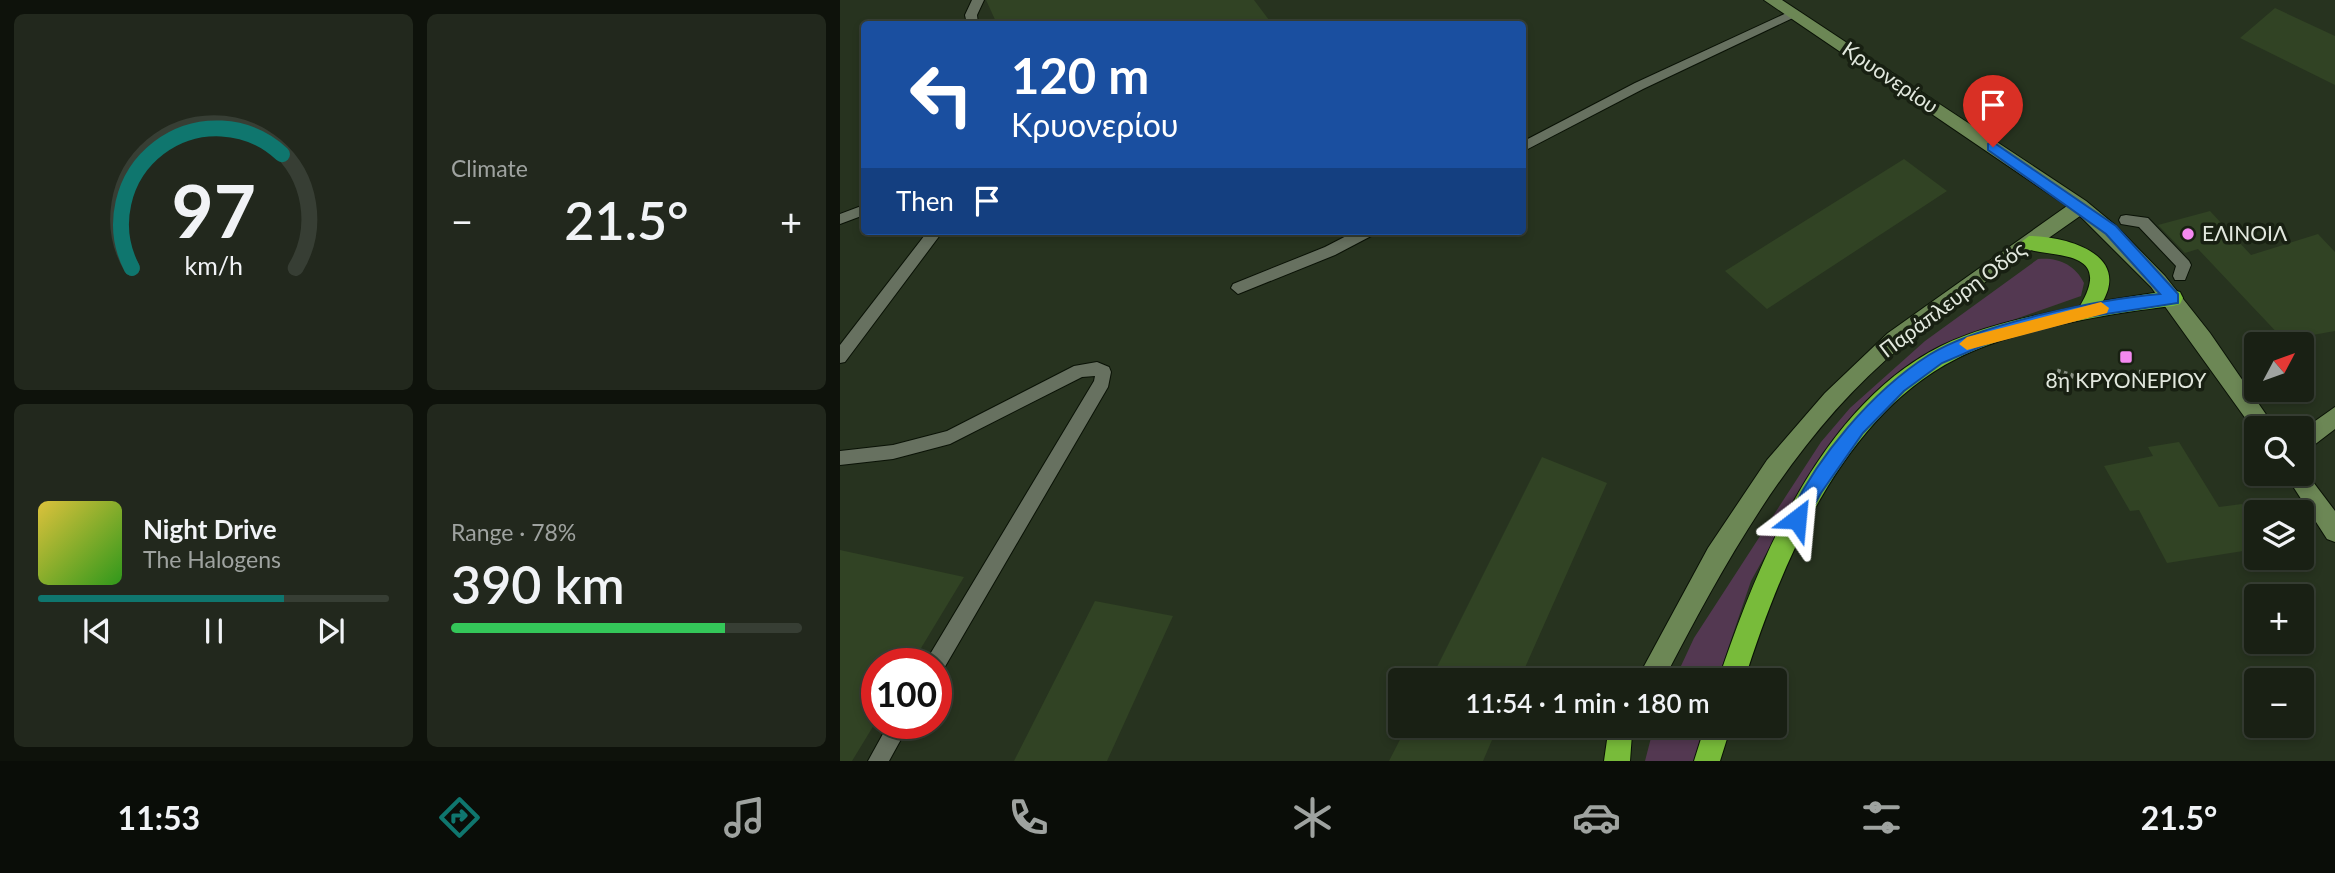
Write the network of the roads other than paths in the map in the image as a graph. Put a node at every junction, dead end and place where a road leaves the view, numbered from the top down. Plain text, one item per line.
1 (978, 0) edge
2 (1772, 0) edge
3 (1793, 15) junction
4 (972, 21) edge
5 (1526, 146) edge
6 (2080, 206) junction
7 (861, 211) edge
8 (840, 219) edge
9 (2126, 220) dead end
10 (933, 235) edge
11 (1360, 235) edge
12 (2029, 243) junction
13 (2180, 276) dead end
14 (1238, 288) dead end
15 (2173, 299) junction
16 (2087, 311) junction
17 (847, 340) edge
18 (840, 357) edge
19 (2256, 416) edge
20 (2335, 416) edge
21 (2314, 434) edge
22 (840, 458) edge
23 (2305, 486) edge
24 (2335, 530) edge
25 (945, 648) edge
26 (1656, 668) edge
27 (1735, 668) edge
28 (1617, 738) edge
29 (1620, 738) edge
30 (1714, 738) edge
31 (891, 739) edge
32 (878, 761) edge
33 (1604, 761) edge
34 (1617, 761) edge
35 (1707, 761) edge

1 - 4 lane
2 - 3 main road, Κρυονερίου
3 - 5 lane
3 - 6 main road, Κρυονερίου
6 - 12 main road, Παράπλευρη Οδός
6 - 15 main road, Κρυονερίου
7 - 8 lane
9 - 13 lane
10 - 17 lane
11 - 14 lane
12 - 16 highway
12 - 26 main road, Παράπλευρη Οδός
15 - 16 highway
15 - 19 main road, Κρυονερίου
16 - 27 highway
17 - 18 lane
20 - 21 main road
22 - 25 lane
23 - 24 main road
28 - 33 main road
29 - 34 highway
30 - 35 highway
31 - 32 lane

